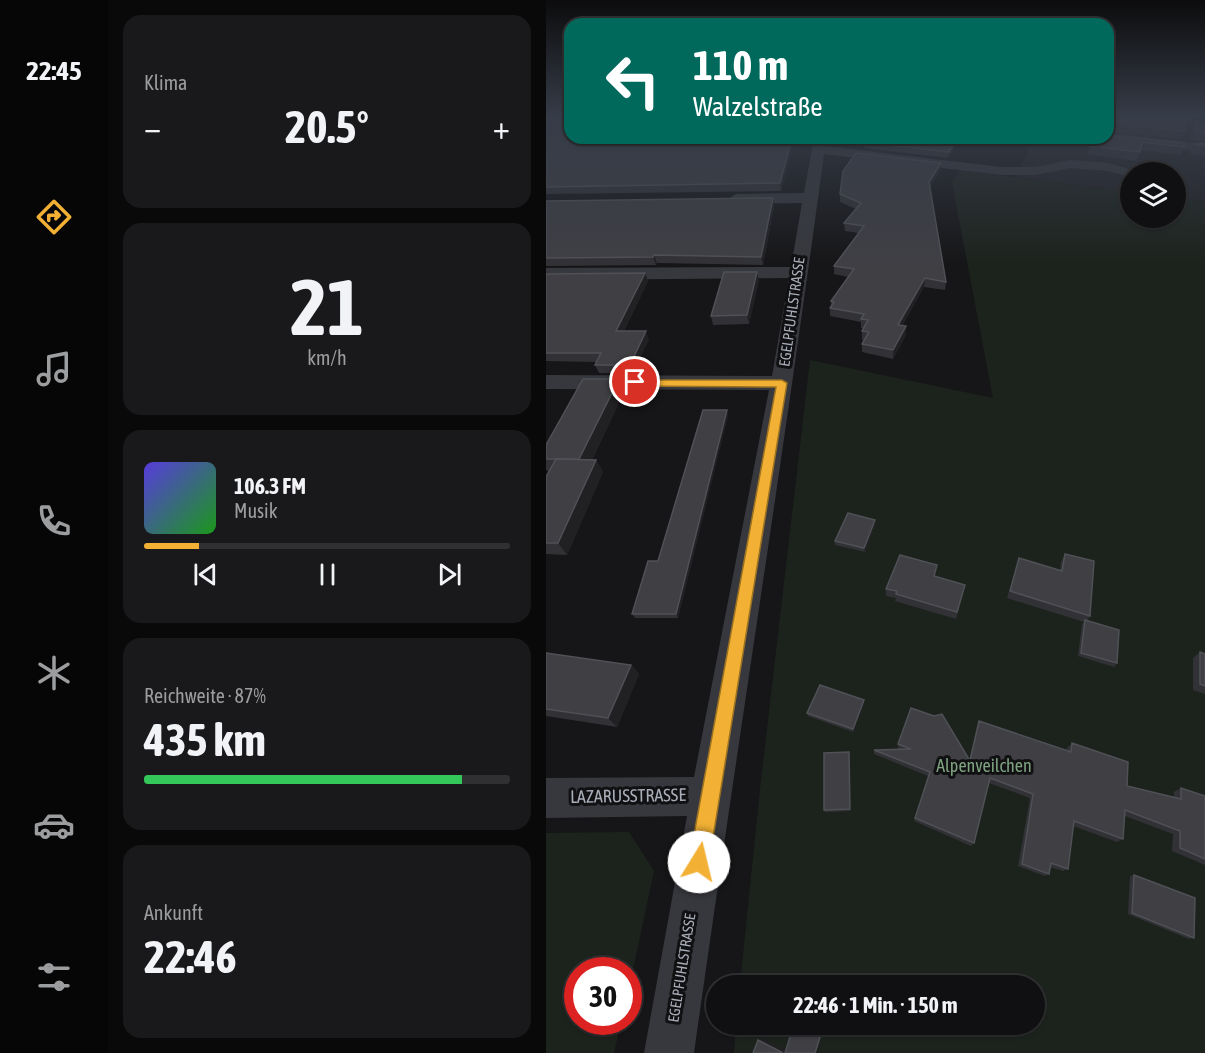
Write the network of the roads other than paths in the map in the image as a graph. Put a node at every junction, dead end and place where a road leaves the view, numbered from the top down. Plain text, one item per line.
1 (815, 166) edge
2 (968, 166) edge
3 (1060, 166) edge
4 (1098, 166) edge
5 (1120, 170) edge
6 (1036, 171) junction
7 (1120, 181) edge
8 (809, 198) junction
9 (725, 199) edge
10 (798, 272) junction
11 (546, 274) edge
12 (546, 382) edge
13 (782, 383) junction
14 (710, 796) junction
15 (546, 798) edge
16 (669, 1053) edge

1 - 8 street, EGELPFUHLSTRASSE
2 - 6 street
3 - 6 street
4 - 5 street
6 - 7 street
8 - 9 street
8 - 10 street, EGELPFUHLSTRASSE
10 - 11 street
10 - 13 street, EGELPFUHLSTRASSE
12 - 13 street
13 - 14 street, EGELPFUHLSTRASSE
14 - 15 street, LAZARUSSTRASSE
14 - 16 street, EGELPFUHLSTRASSE

